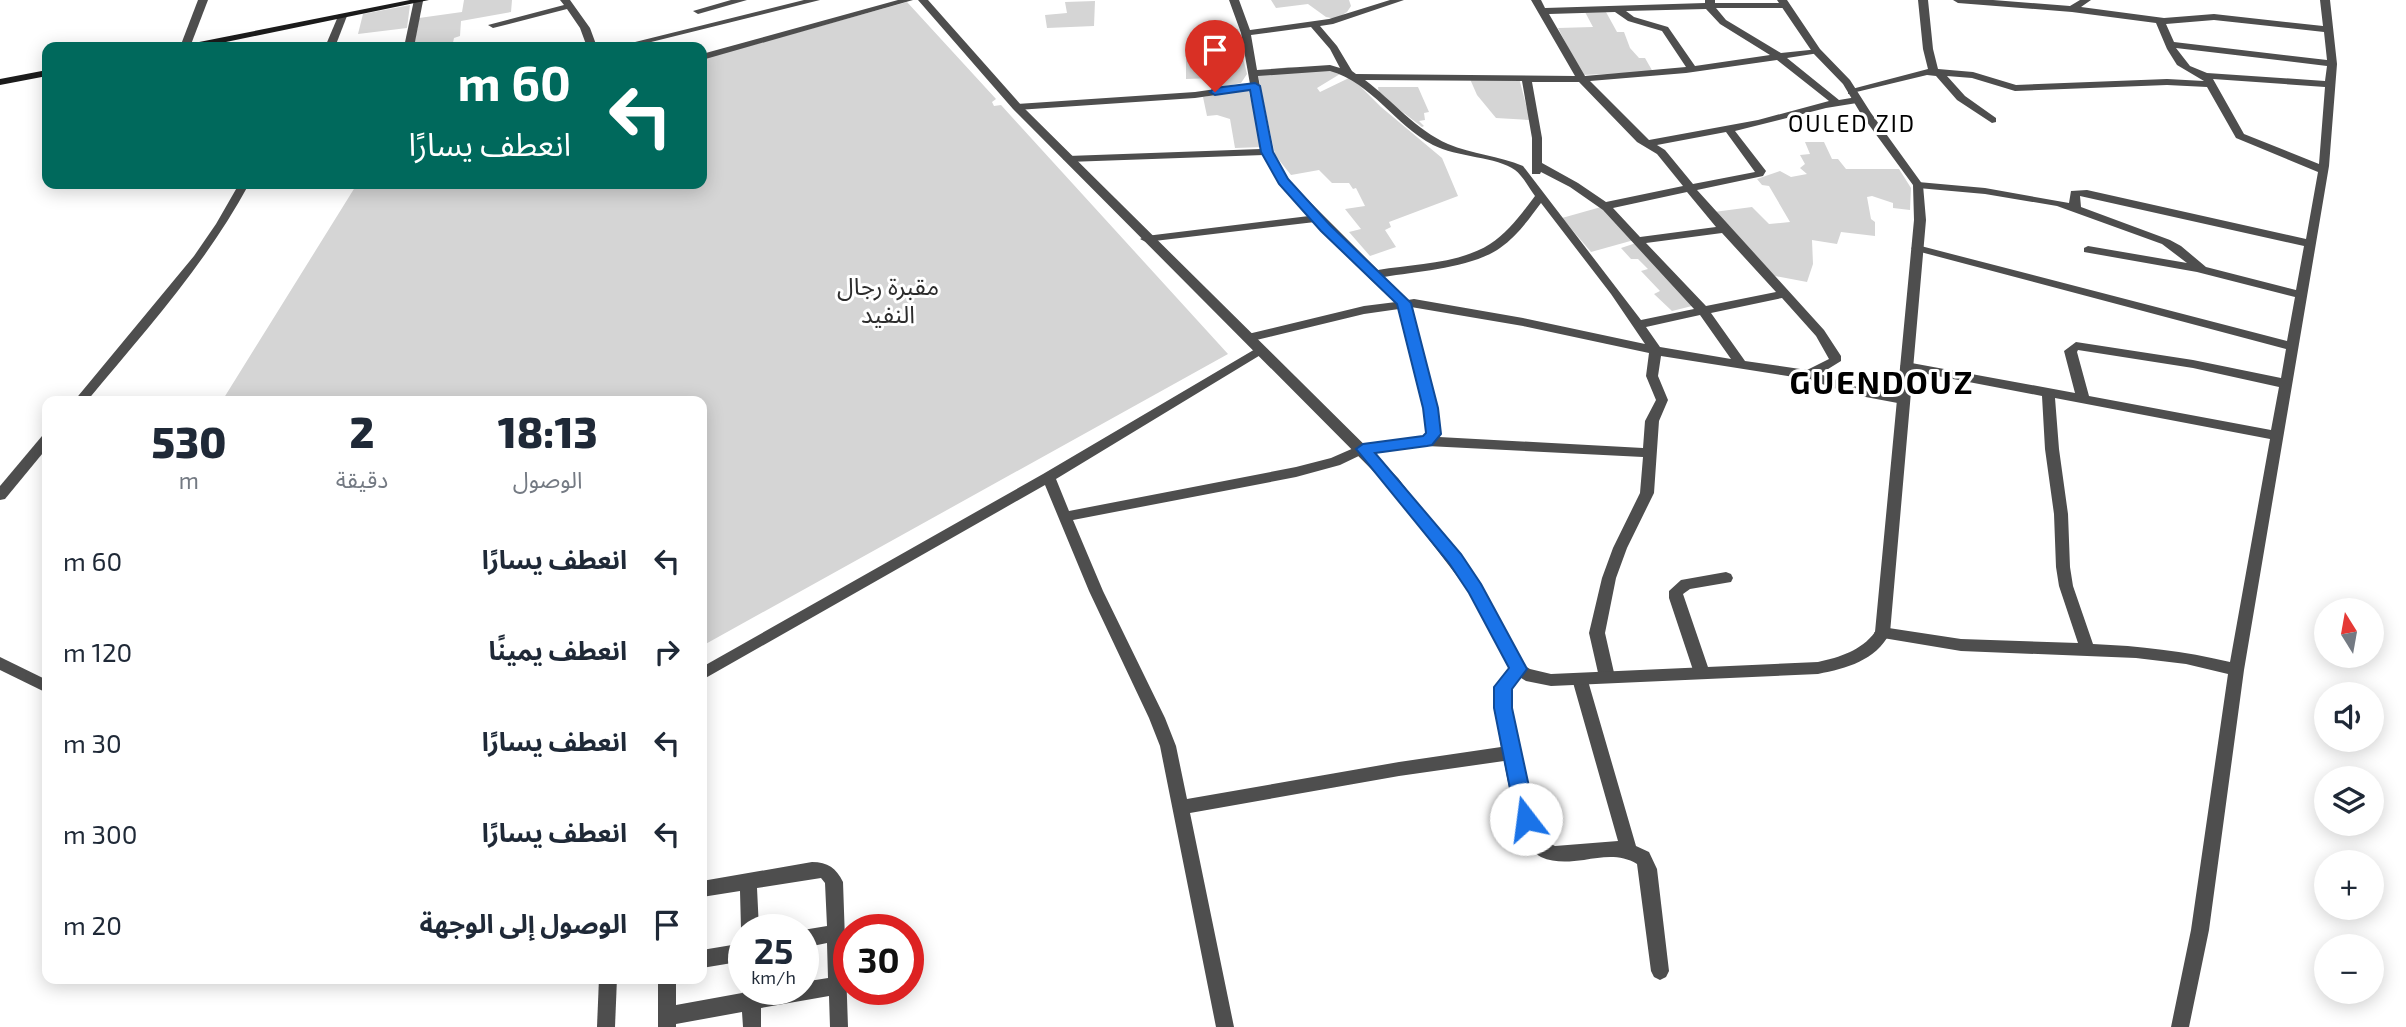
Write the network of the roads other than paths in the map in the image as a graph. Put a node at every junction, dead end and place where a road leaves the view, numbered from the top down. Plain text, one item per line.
1 (203, 0) edge
2 (692, 0) edge
3 (742, 0) edge
4 (815, 0) edge
5 (908, 0) edge
6 (923, 0) edge
7 (1234, 0) edge
8 (1399, 0) edge
9 (1536, 0) edge
10 (1923, 0) edge
11 (1958, 0) edge
12 (2086, 0) edge
13 (2325, 0) edge
14 (421, 1) edge
15 (1710, 2) edge
16 (567, 3) edge
17 (1784, 3) edge
18 (2022, 3) edge
19 (2072, 9) junction
20 (1619, 10) junction
21 (698, 11) junction
22 (1543, 11) junction
23 (342, 16) junction
24 (2160, 21) junction
25 (1313, 24) junction
26 (494, 25) dead end
27 (706, 28) junction
28 (2326, 29) junction
29 (1246, 33) junction
30 (737, 34) junction
31 (189, 42) edge
32 (212, 42) edge
33 (332, 42) edge
34 (410, 42) edge
35 (590, 42) edge
36 (643, 42) edge
37 (2172, 45) junction
38 (1816, 51) junction
39 (707, 54) edge
40 (1779, 56) junction
41 (2332, 64) junction
42 (1692, 68) junction
43 (1936, 72) junction
44 (42, 74) edge
45 (1352, 75) junction
46 (1526, 77) junction
47 (1582, 79) junction
48 (1254, 80) junction
49 (2209, 80) junction
50 (0, 82) edge
51 (2330, 84) junction
52 (1855, 96) junction
53 (1837, 103) junction
54 (1017, 107) junction
55 (1992, 121) dead end
56 (1729, 129) junction
57 (1647, 144) junction
58 (1267, 152) junction
59 (1068, 159) junction
60 (1537, 165) junction
61 (2323, 170) junction
62 (1533, 184) junction
63 (1918, 185) junction
64 (1690, 188) junction
65 (241, 189) edge
66 (1541, 195) junction
67 (1604, 206) junction
68 (2076, 209) junction
69 (1317, 218) junction
70 (1725, 229) junction
71 (1146, 239) junction
72 (1638, 241) junction
73 (2311, 244) junction
74 (1917, 248) junction
75 (2088, 250) dead end
76 (2197, 268) junction
77 (1373, 275) junction
78 (1784, 295) junction
79 (2302, 295) junction
80 (1404, 303) junction
81 (1703, 311) junction
82 (1640, 324) junction
83 (1248, 338) junction
84 (2293, 347) junction
85 (1656, 350) junction
86 (1261, 351) junction
87 (1742, 366) junction
88 (1906, 366) junction
89 (1809, 375) junction
90 (2287, 384) junction
91 (2048, 394) junction
92 (84, 396) edge
93 (2083, 399) junction
94 (1903, 400) junction
95 (2278, 436) junction
96 (1427, 441) junction
97 (42, 445) edge
98 (1363, 449) junction
99 (1650, 453) junction
100 (1048, 477) junction
101 (0, 495) edge
102 (1064, 517) junction
103 (1726, 578) dead end
104 (1882, 633) junction
105 (2087, 649) junction
106 (0, 663) edge
107 (1518, 669) junction
108 (2236, 670) junction
109 (707, 671) edge
110 (1702, 673) junction
111 (1607, 677) junction
112 (1580, 679) junction
113 (42, 684) edge
114 (1511, 753) junction
115 (1181, 807) junction
116 (1629, 851) junction
117 (748, 881) junction
118 (707, 888) edge
119 (749, 914) edge
120 (835, 914) edge
121 (728, 954) edge
122 (707, 958) edge
123 (1660, 971) dead end
124 (608, 984) edge
125 (667, 984) edge
126 (728, 1001) edge
127 (751, 1005) edge
128 (838, 1005) edge
129 (667, 1021) edge
130 (606, 1027) edge
131 (752, 1027) edge
132 (839, 1027) edge
133 (1225, 1027) edge
134 (2180, 1027) edge

1 - 31 street
2 - 21 street
3 - 21 street
4 - 30 street
5 - 30 street
6 - 54 street
7 - 29 street
8 - 25 street
9 - 22 street
10 - 43 street
11 - 18 street
12 - 19 street
13 - 28 street
14 - 23 main road
14 - 34 street
15 - 17 street
15 - 20 street
15 - 40 street
16 - 26 street
16 - 35 street
17 - 38 street
18 - 19 street
19 - 24 street
20 - 22 street
20 - 42 street
21 - 27 street
22 - 47 street
23 - 32 main road
23 - 33 street
24 - 28 street
24 - 37 street
25 - 29 street
25 - 45 street
27 - 30 street
27 - 36 street
28 - 41 street
29 - 48 street
30 - 39 street
37 - 41 street
37 - 49 street
38 - 40 street
38 - 52 street
40 - 42 street
40 - 53 street
41 - 51 street
42 - 47 street
43 - 49 street
43 - 52 street
43 - 55 street
44 - 50 main road
45 - 46 street
45 - 48 street
45 - 62 street
46 - 47 street
46 - 60 street
47 - 57 street
48 - 54 street
48 - 58 street
49 - 51 street
49 - 61 street
51 - 61 street
52 - 53 street
52 - 63 street
53 - 56 street
54 - 59 street
56 - 57 street
56 - 64 street
57 - 64 street
58 - 59 street
58 - 69 street
59 - 71 street
60 - 62 street
60 - 67 street
61 - 73 street
62 - 66 street
63 - 68 street
63 - 74 street
64 - 67 street
64 - 70 street
65 - 92 street
66 - 77 street
66 - 82 street
67 - 72 street
68 - 73 street
68 - 76 street
69 - 71 street
69 - 77 street
70 - 72 street
70 - 78 street
71 - 83 street
72 - 81 street
73 - 79 street
74 - 84 street
74 - 88 street
75 - 76 street
76 - 79 street
77 - 80 street
78 - 81 street
78 - 89 street
79 - 84 street
80 - 83 street
80 - 85 street
80 - 96 street
81 - 82 street
81 - 87 street
82 - 85 street
83 - 86 street
84 - 90 street
85 - 87 street
85 - 99 street
86 - 98 street
86 - 100 street
87 - 89 street
88 - 91 street
88 - 94 street
89 - 94 street
90 - 93 street
90 - 95 street
91 - 93 street
91 - 105 street
93 - 95 street
94 - 104 street
95 - 108 street
96 - 98 street
96 - 99 street
97 - 101 street
98 - 102 street
98 - 107 street
99 - 111 street
100 - 102 street
100 - 109 street
102 - 115 street
103 - 110 street
104 - 105 street
104 - 110 street
105 - 108 street
106 - 113 street
107 - 112 street
107 - 114 street
108 - 134 street
110 - 111 street
111 - 112 street
112 - 116 street
114 - 115 street
114 - 116 street
115 - 133 street
116 - 123 street
117 - 118 street
117 - 119 street
117 - 120 street
121 - 122 street
124 - 130 street
125 - 129 street
126 - 129 street
127 - 131 street
128 - 132 street

